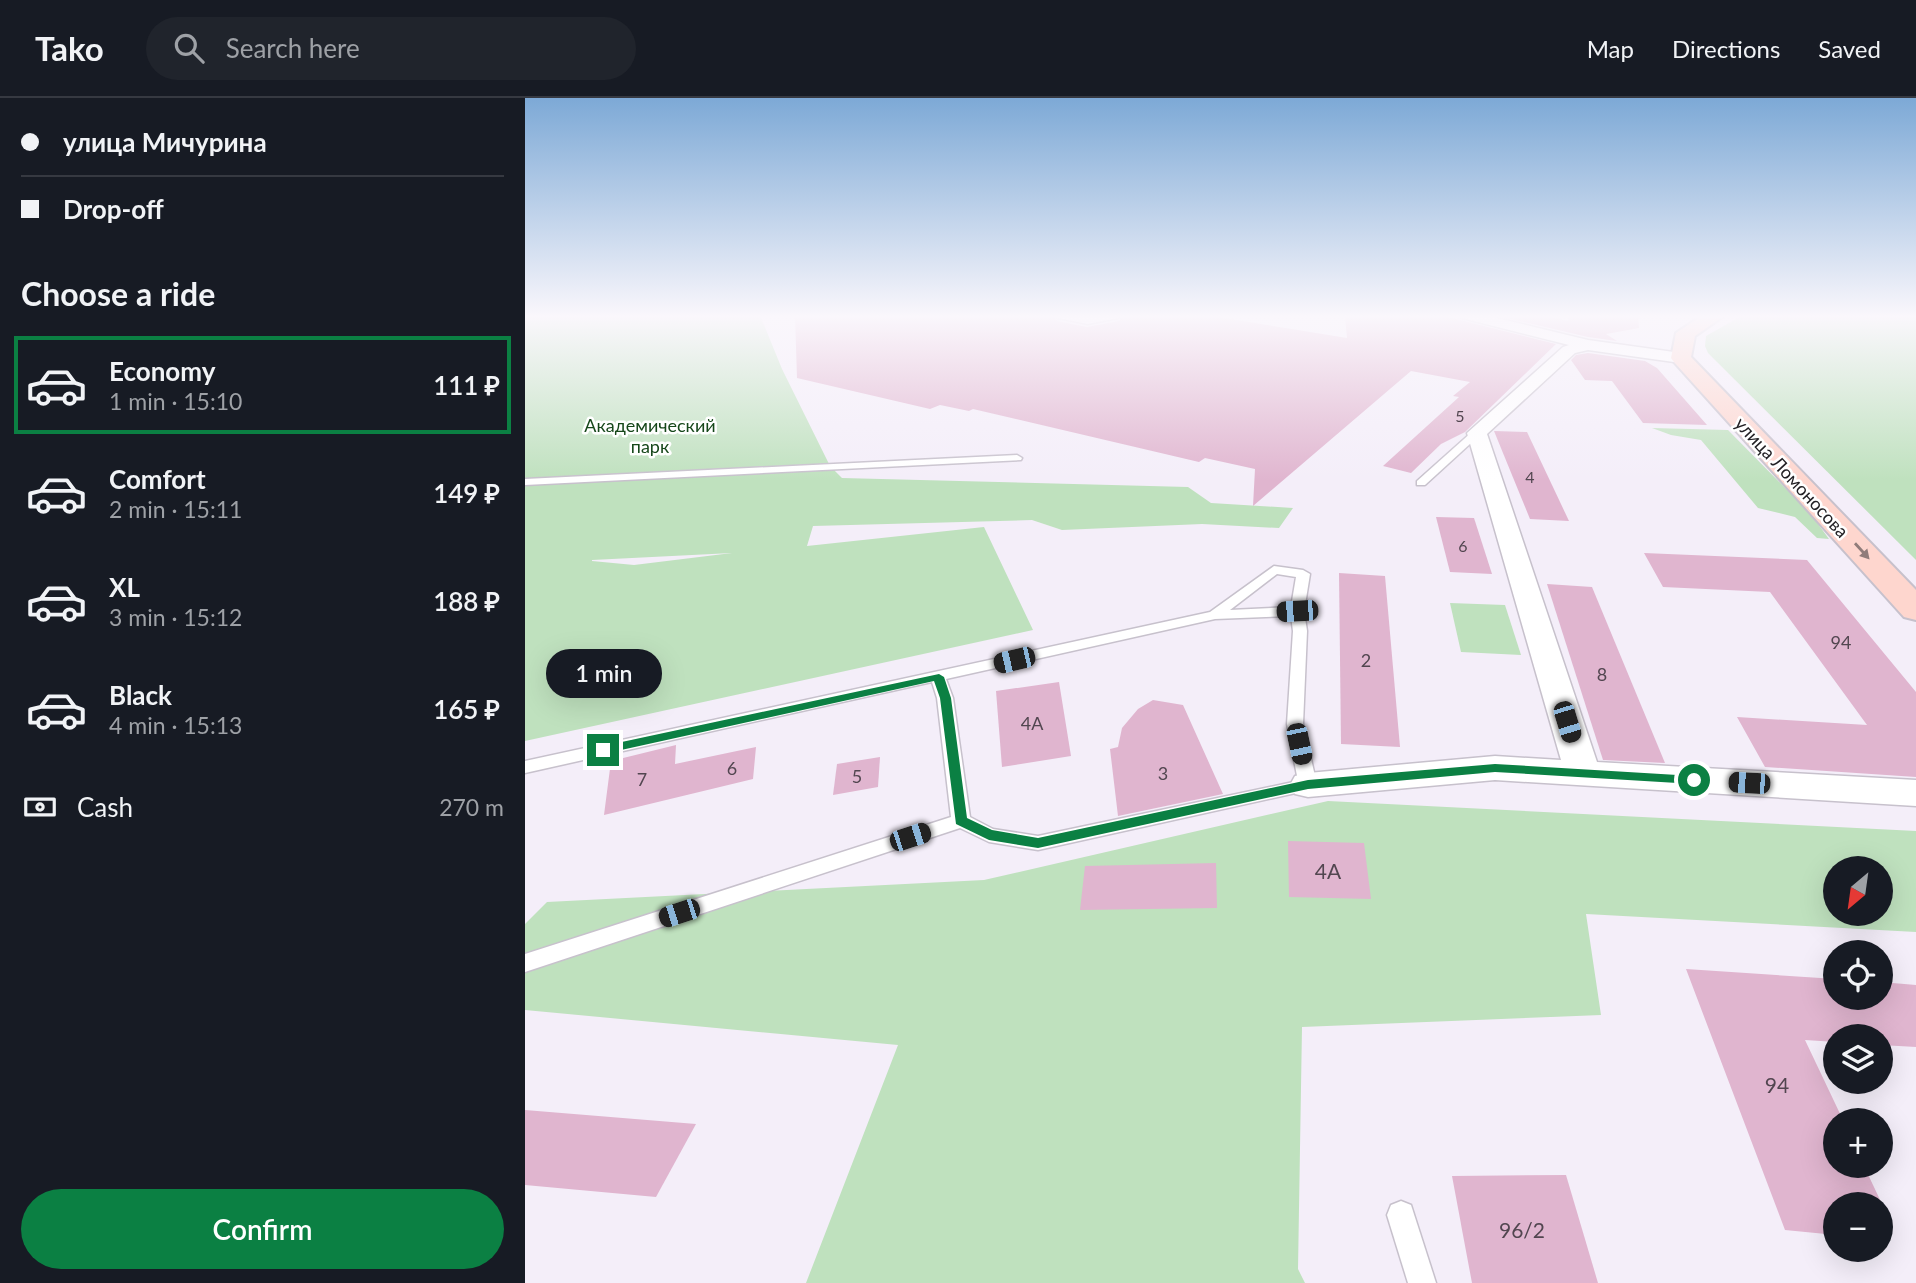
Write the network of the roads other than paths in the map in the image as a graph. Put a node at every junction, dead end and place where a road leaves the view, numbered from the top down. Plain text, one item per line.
1 (1546, 370) edge
2 (1692, 370) edge
3 (1477, 433) junction
4 (1017, 458) dead end
5 (525, 482) edge
6 (1421, 483) dead end
7 (1916, 610) edge
8 (1297, 611) junction
9 (1215, 615) junction
10 (939, 677) junction
11 (525, 767) edge
12 (1583, 774) junction
13 (1308, 785) junction
14 (1916, 793) edge
15 (961, 821) junction
16 (525, 963) edge
17 (1401, 1215) dead end
18 (1422, 1283) edge

1 - 3 street
2 -> 7 main road, улица Ломоносова
3 - 6 lane
3 - 12 street
4 - 5 lane
8 - 9 lane
8 - 9 lane
8 - 13 lane
9 - 10 lane
10 - 11 lane
10 - 15 lane
12 - 13 street
12 - 14 street
13 - 15 lane
15 - 16 lane
17 - 18 lane

